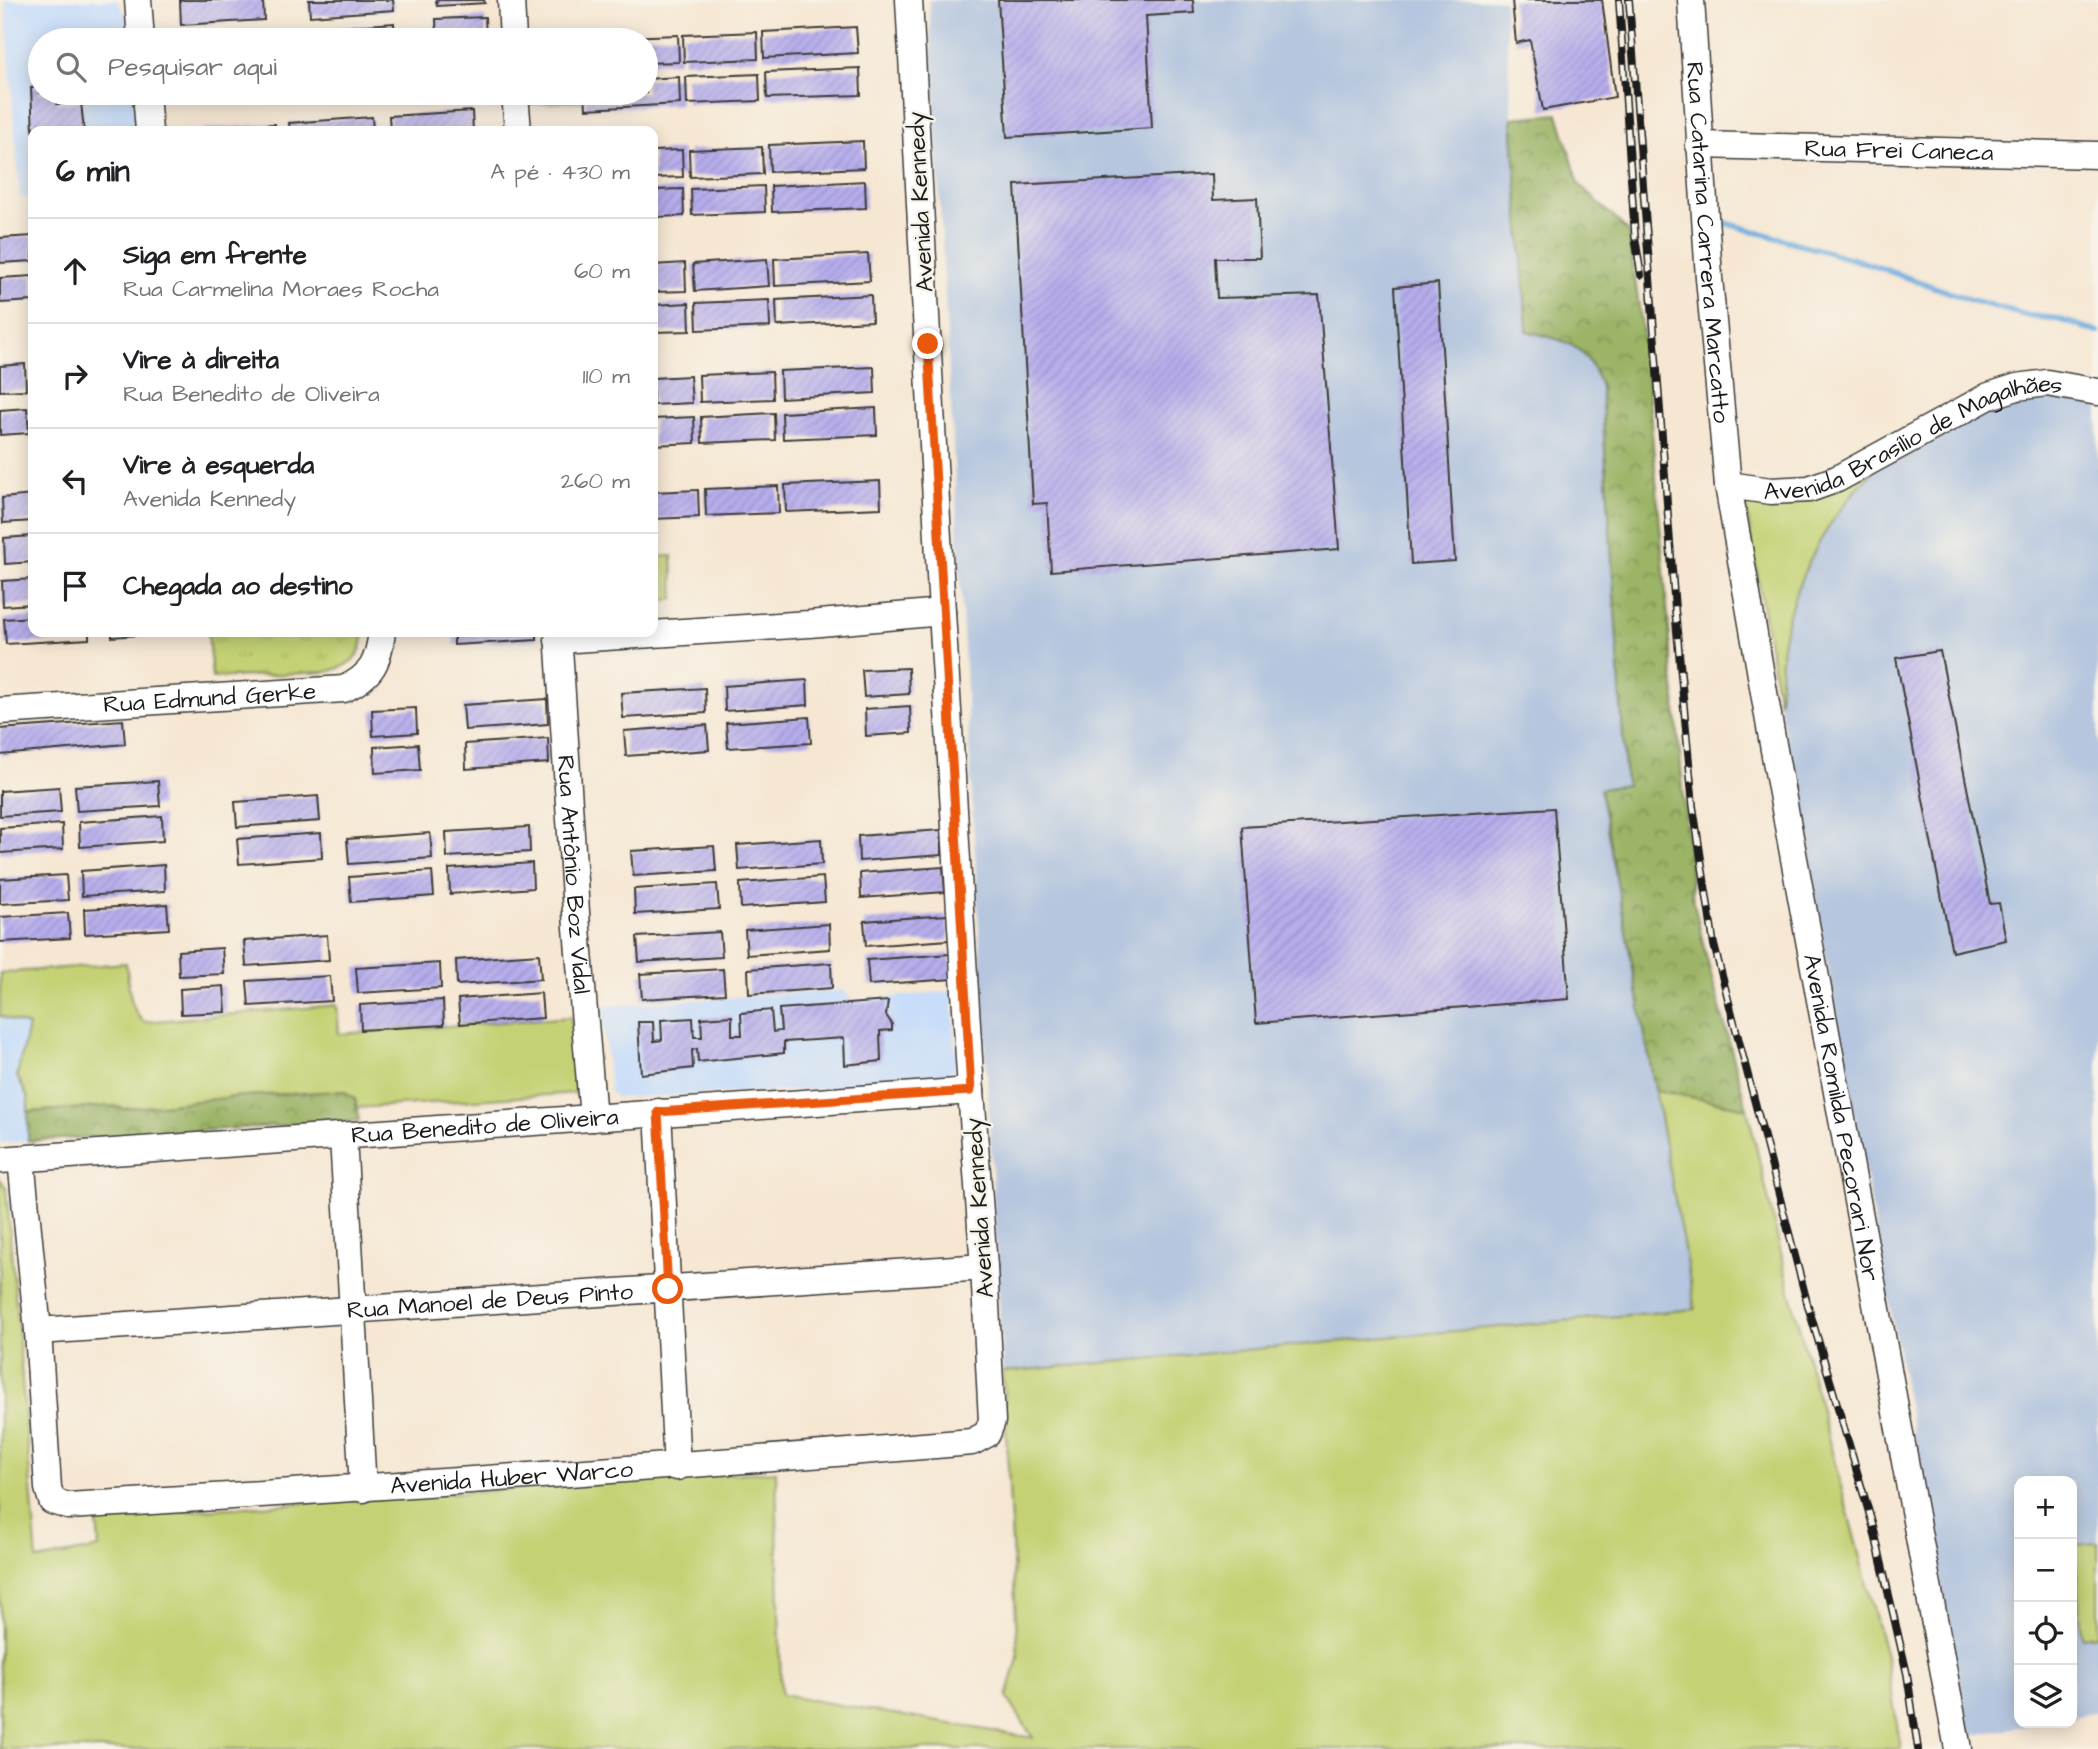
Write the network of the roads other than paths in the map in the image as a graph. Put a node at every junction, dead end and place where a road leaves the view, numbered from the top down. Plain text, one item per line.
1 (138, 0) edge
2 (511, 0) edge
3 (909, 0) edge
4 (1691, 0) edge
5 (140, 28) edge
6 (512, 28) edge
7 (147, 105) edge
8 (516, 105) edge
9 (149, 126) edge
10 (517, 126) edge
11 (1699, 145) junction
12 (2098, 155) edge
13 (2098, 392) edge
14 (1728, 485) junction
15 (942, 612) junction
16 (658, 631) edge
17 (382, 637) edge
18 (558, 637) edge
19 (0, 711) edge
20 (971, 1091) junction
21 (658, 1112) junction
22 (593, 1118) junction
23 (344, 1137) junction
24 (11, 1160) edge
25 (984, 1267) junction
26 (668, 1289) junction
27 (353, 1309) junction
28 (38, 1331) junction
29 (972, 1442) joint
30 (677, 1467) junction
31 (363, 1489) junction
32 (1958, 1749) edge

1 - 5 street
2 - 6 street
3 - 15 street, Avenida Kennedy
4 - 11 street, Rua Catarina Carrera Marcatto
7 - 9 street
8 - 10 street
11 - 12 street, Rua Frei Caneca
11 - 14 street, Rua Catarina Carrera Marcatto
13 - 14 street, Avenida Brasílio de Magalhães
14 - 32 street, Avenida Romilda Pecorari Nor
15 - 16 street
15 - 20 street, Avenida Kennedy
17 - 19 street, Rua Edmund Gerke
18 - 22 street, Rua Antônio Boz Vidal
20 - 21 street, Rua Benedito de Oliveira
20 - 25 street, Avenida Kennedy
21 - 22 street, Rua Benedito de Oliveira
21 - 26 street
22 - 23 street, Rua Benedito de Oliveira
23 - 24 street, Rua Benedito de Oliveira
23 - 27 street
24 - 28 street
25 - 26 street, Rua Manoel de Deus Pinto
25 - 29 street, Avenida Kennedy
26 - 27 street, Rua Manoel de Deus Pinto
26 - 30 street
27 - 28 street, Rua Manoel de Deus Pinto
27 - 31 street
28 - 31 street, Avenida Huber Warco
29 - 30 street, Avenida Huber Warco
30 - 31 street, Avenida Huber Warco

